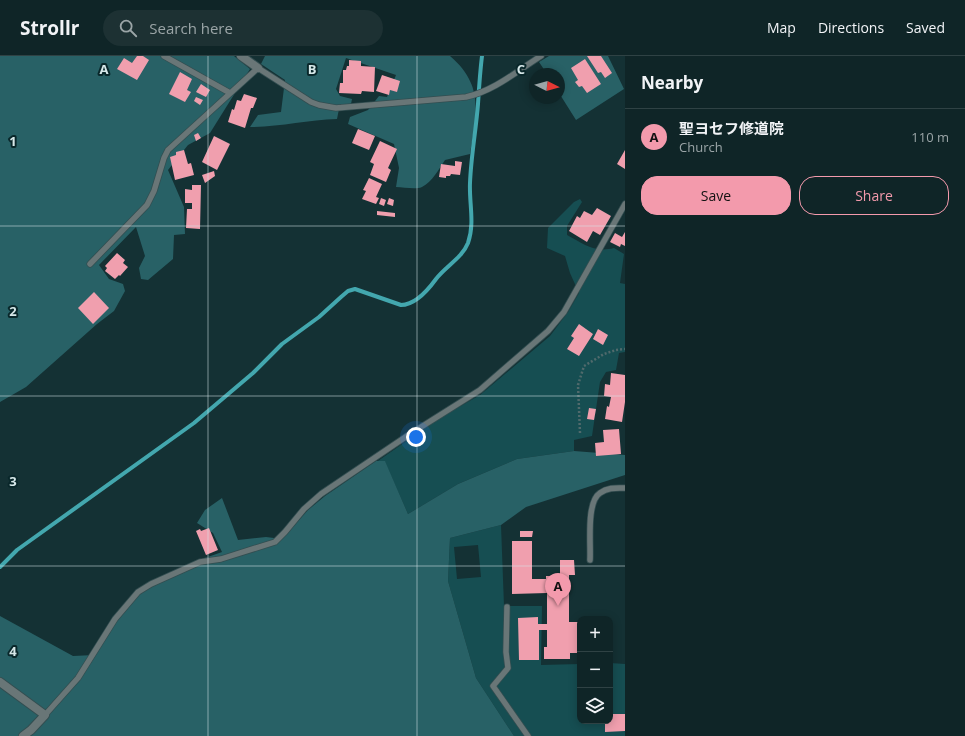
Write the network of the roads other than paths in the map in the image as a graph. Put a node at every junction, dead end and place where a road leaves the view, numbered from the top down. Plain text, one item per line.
1 (164, 56) edge
2 (241, 56) edge
3 (541, 56) edge
4 (258, 68) junction
5 (230, 93) junction
6 (625, 204) edge
7 (90, 264) dead end
8 (625, 488) edge
9 (590, 560) dead end
10 (507, 607) dead end
11 (0, 682) edge
12 (45, 715) junction
13 (23, 736) edge
14 (528, 736) edge

1 - 5 lane
2 - 4 street
3 - 4 lane
4 - 5 lane
5 - 7 lane
6 - 12 lane
8 - 9 lane
10 - 14 lane
11 - 12 street
12 - 13 street

